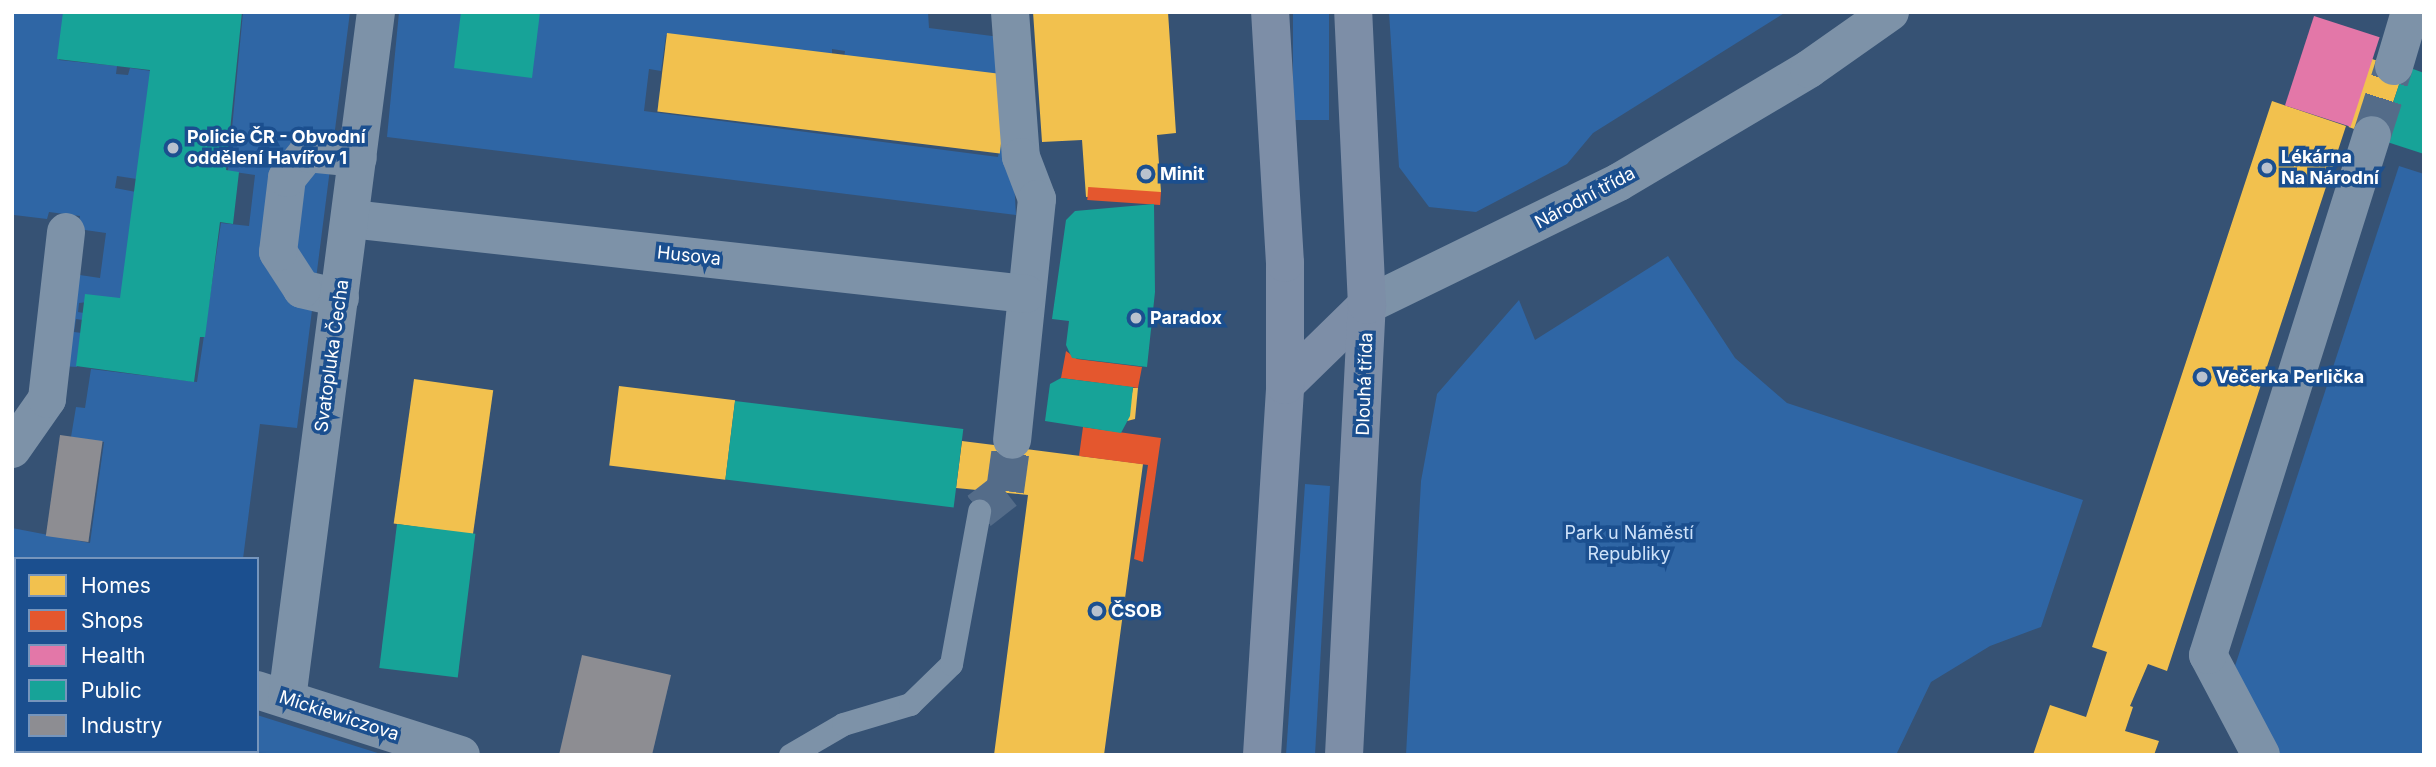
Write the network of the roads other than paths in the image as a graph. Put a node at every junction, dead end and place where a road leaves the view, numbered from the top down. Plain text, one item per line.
1 (376, 12) edge
2 (1010, 12) edge
3 (1270, 12) edge
4 (1353, 12) edge
5 (1890, 12) edge
6 (2410, 12) edge
7 (2394, 66) tunnel mouth
8 (2372, 135) tunnel mouth
9 (358, 158) junction
10 (351, 219) junction
11 (66, 232) dead end
12 (1027, 294) junction
13 (340, 298) junction
14 (1367, 305) junction
15 (1285, 385) junction
16 (1012, 440) tunnel mouth
17 (12, 449) edge
18 (979, 511) tunnel mouth
19 (272, 695) edge
20 (461, 755) edge
21 (790, 755) edge
22 (1262, 755) edge
23 (1344, 755) edge
24 (2261, 755) edge

1 - 9 street, Svatopluka Čecha
2 - 12 street
3 - 15 main road
4 - 14 main road, Dlouhá třída
5 - 14 street, Národní třída
6 - 7 street
8 - 24 street
9 - 10 street, Svatopluka Čecha
9 - 13 street
10 - 12 street, Husova
10 - 13 street, Svatopluka Čecha
11 - 17 street
12 - 16 street
13 - 19 street, Svatopluka Čecha
14 - 15 main road, Národní třída
14 - 23 main road, Dlouhá třída
15 - 22 main road
18 - 21 lane
19 - 20 street, Mickiewiczova

